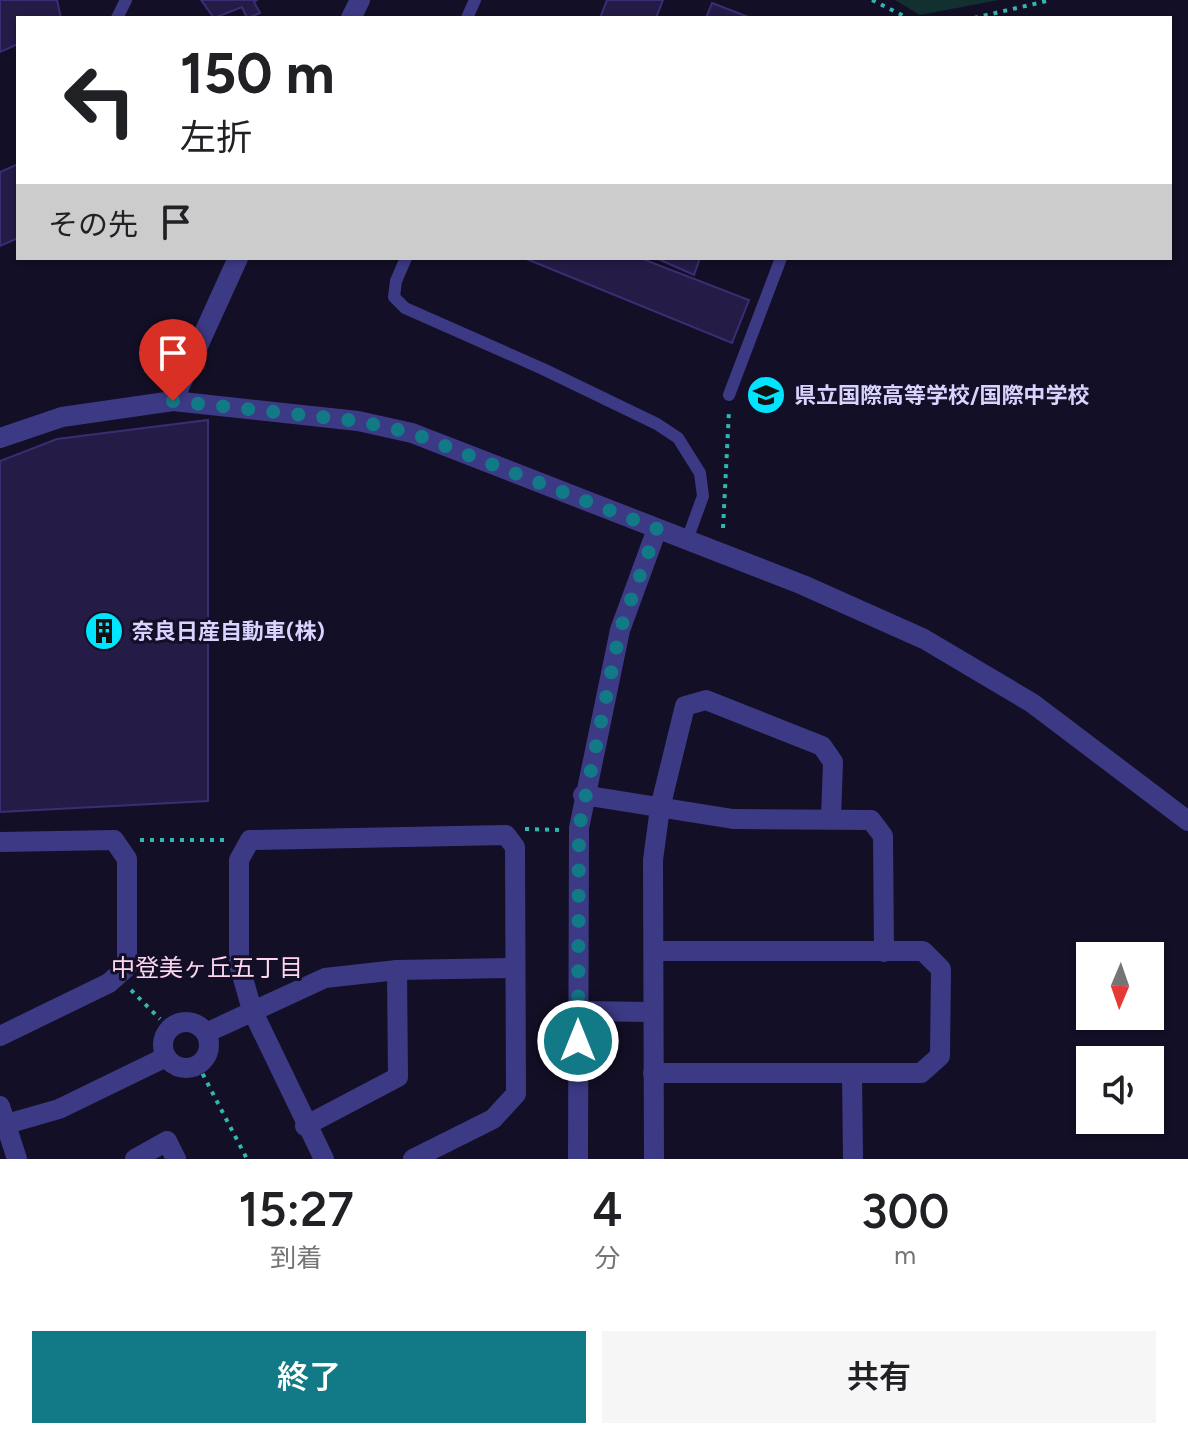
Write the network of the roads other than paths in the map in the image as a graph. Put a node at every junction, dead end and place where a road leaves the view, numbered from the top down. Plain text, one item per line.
1 (237, 260) edge
2 (405, 260) edge
3 (780, 260) edge
4 (729, 395) road end
5 (173, 401) junction
6 (0, 438) edge
7 (657, 529) junction
8 (687, 540) junction
9 (583, 795) junction
10 (660, 808) junction
11 (831, 818) junction
12 (1188, 821) edge
13 (0, 842) edge
14 (655, 951) junction
15 (884, 952) junction
16 (513, 968) junction
17 (397, 970) junction
18 (252, 1010) junction
19 (578, 1011) junction
20 (652, 1012) junction
21 (206, 1033) junction
22 (0, 1036) edge
23 (166, 1057) junction
24 (653, 1073) junction
25 (852, 1073) junction
26 (2, 1119) edge
27 (305, 1126) junction
28 (17, 1159) edge
29 (135, 1159) edge
30 (176, 1159) edge
31 (324, 1159) edge
32 (413, 1159) edge
33 (578, 1159) edge
34 (654, 1159) edge
35 (853, 1159) edge

1 - 5 street
2 - 8 lane
3 - 4 lane
5 - 6 street
5 - 7 street
7 - 8 street
7 - 9 street
8 - 12 street
9 - 10 street
9 - 19 street
10 - 11 street
10 - 11 street
10 - 14 street
11 - 15 street
13 - 22 street
14 - 15 street
14 - 20 street
15 - 25 street
16 - 17 street
16 - 18 street
16 - 32 street
17 - 18 street
17 - 27 street
18 - 21 street
18 - 27 street
19 - 20 street
19 - 33 street
20 - 24 street
21 - 23 street
21 - 23 street
23 - 26 street
24 - 25 street
24 - 34 street
25 - 35 street
26 - 28 street
27 - 31 street
29 - 30 street

